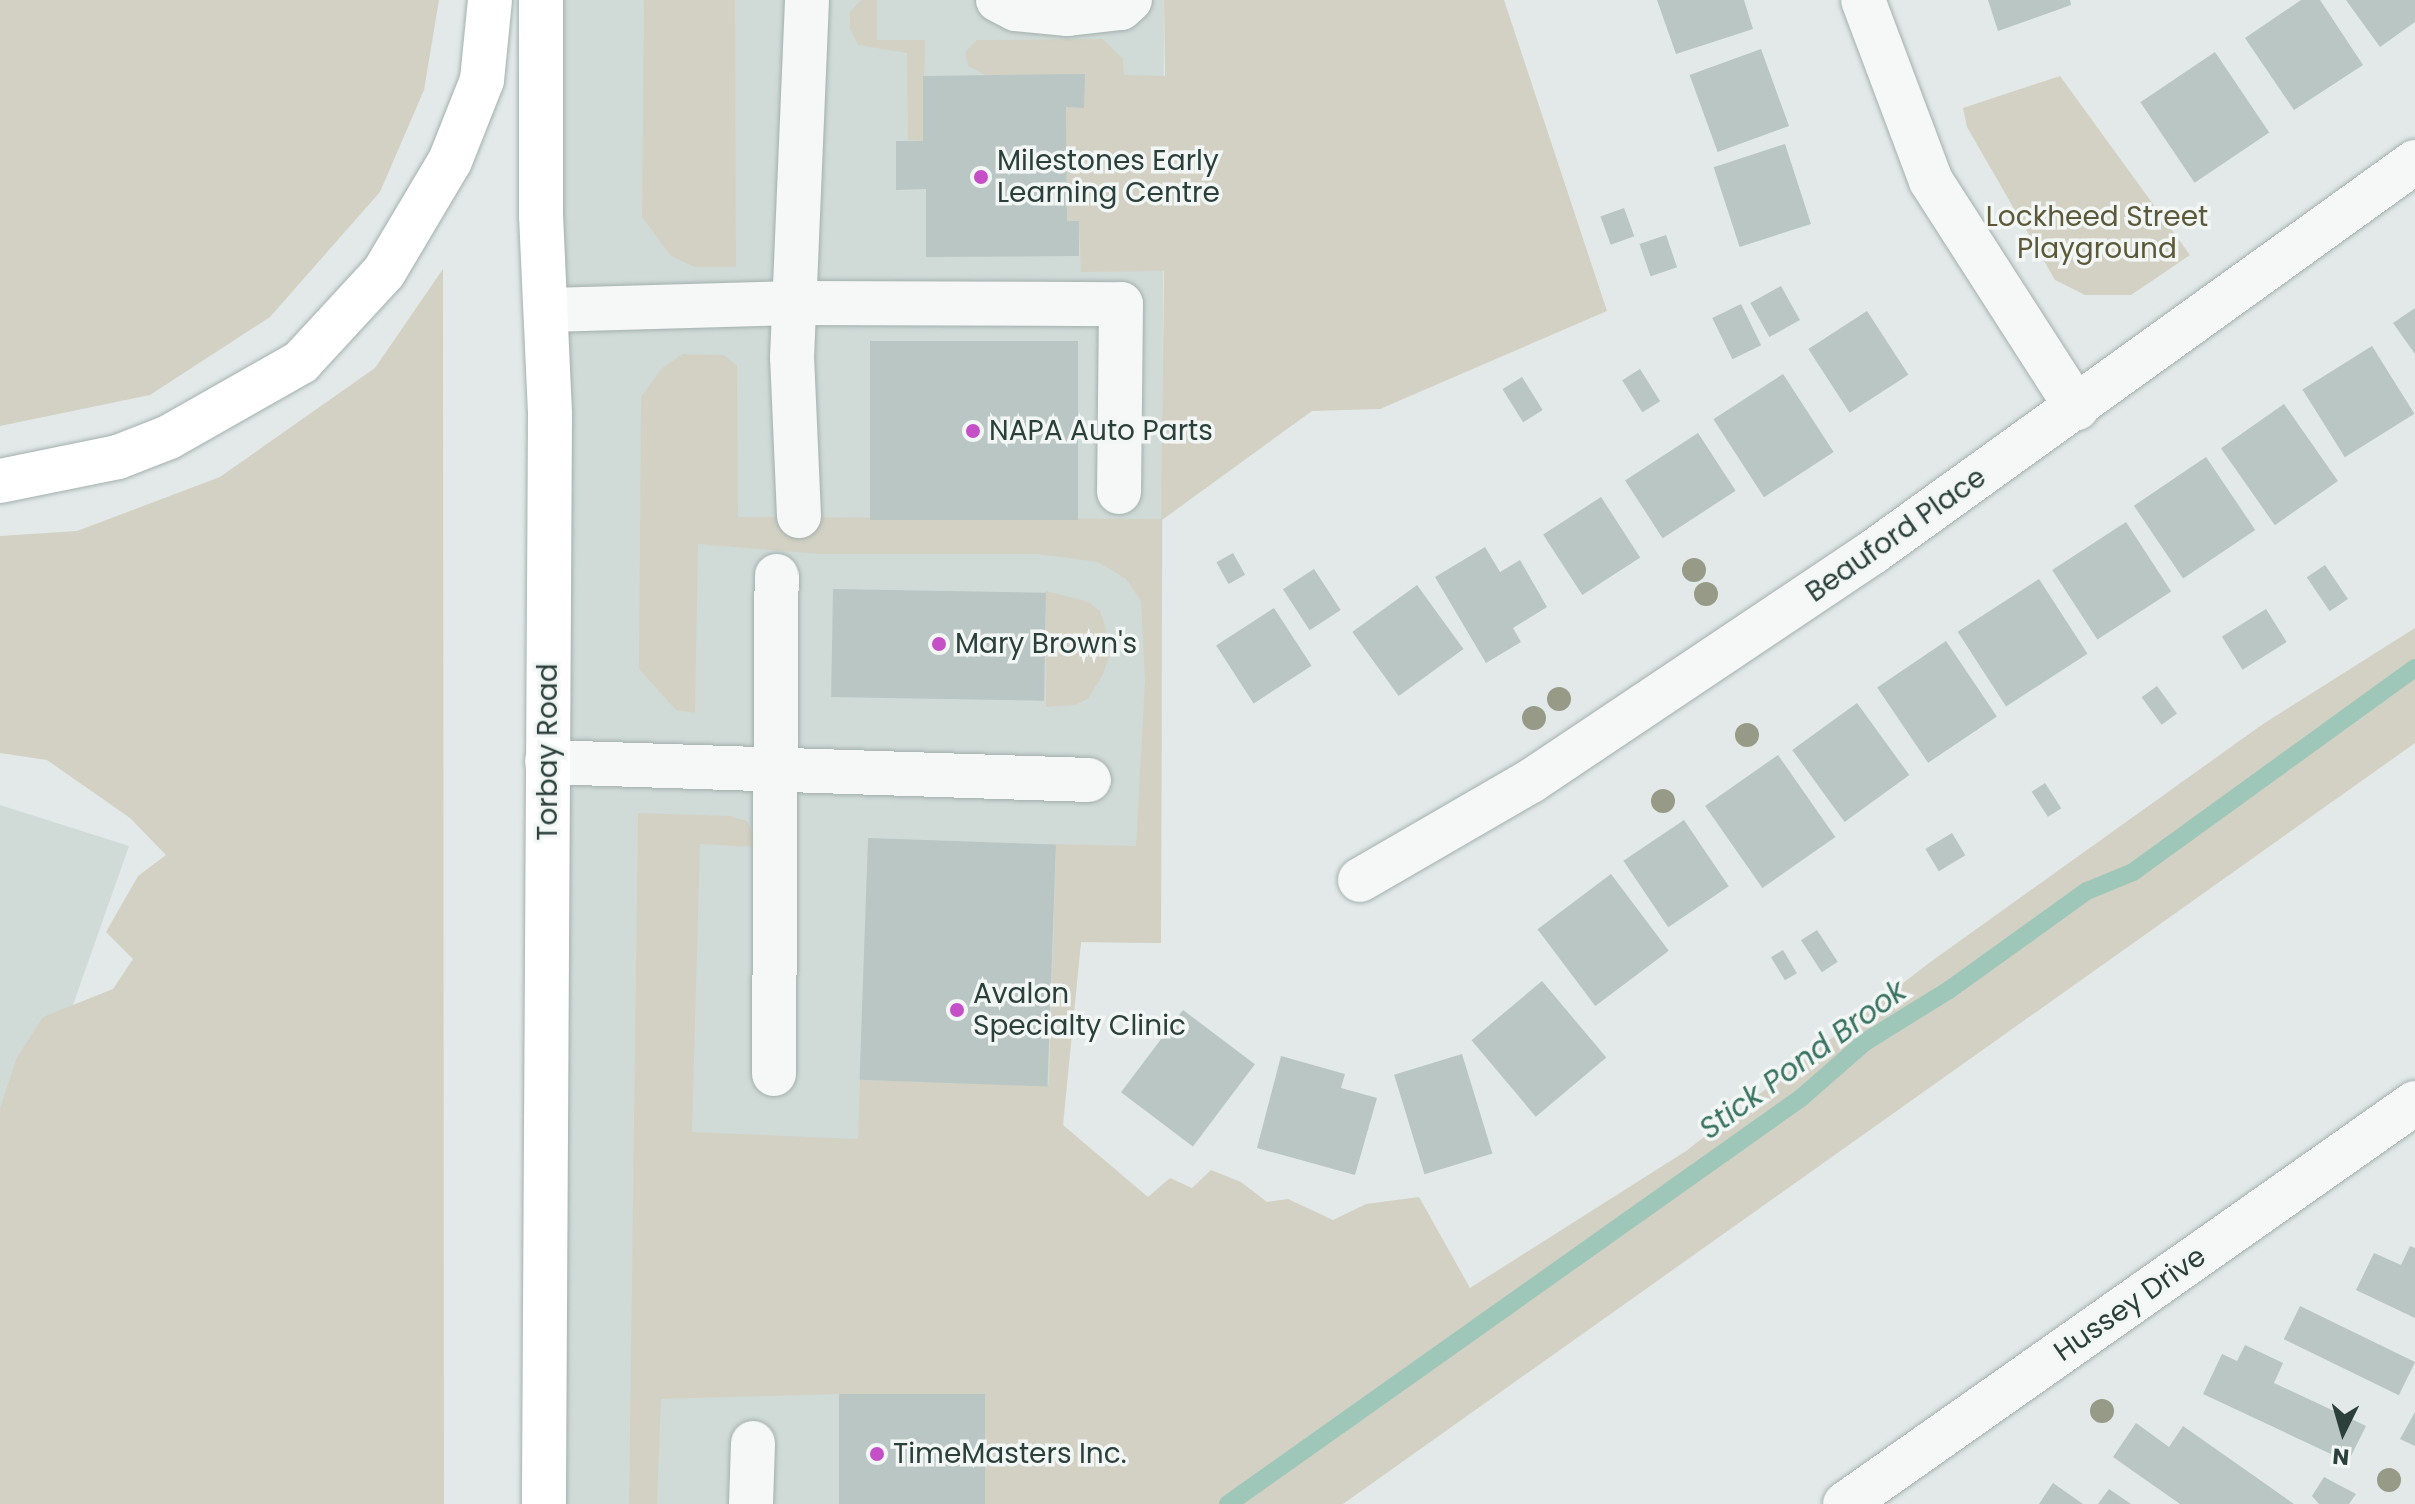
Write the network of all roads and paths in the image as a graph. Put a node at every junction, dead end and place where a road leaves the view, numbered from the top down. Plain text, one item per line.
1 (490, 0) edge
2 (541, 0) edge
3 (998, 0) edge
4 (1130, 0) edge
5 (1863, 0) edge
6 (809, 2) edge
7 (2415, 162) edge
8 (795, 303) junction
9 (548, 310) junction
10 (2077, 408) junction
11 (0, 481) edge
12 (1119, 492) dead end
13 (799, 516) dead end
14 (777, 576) dead end
15 (547, 762) junction
16 (776, 768) junction
17 (1089, 780) dead end
18 (1360, 880) dead end
19 (774, 1074) dead end
20 (2415, 1103) edge
21 (753, 1443) dead end
22 (544, 1504) edge
23 (751, 1504) edge
24 (1845, 1504) edge

1 - 11 main road
2 - 9 main road, Torbay Road
3 - 4 street
5 - 10 street
6 - 8 street
7 - 10 street, Beauford Place
8 - 9 street
8 - 12 street
8 - 13 street
9 - 15 main road, Torbay Road
10 - 18 street, Beauford Place
14 - 16 street
15 - 16 street
15 - 22 main road, Torbay Road
16 - 17 street
16 - 19 street
20 - 24 street, Hussey Drive
21 - 23 street

